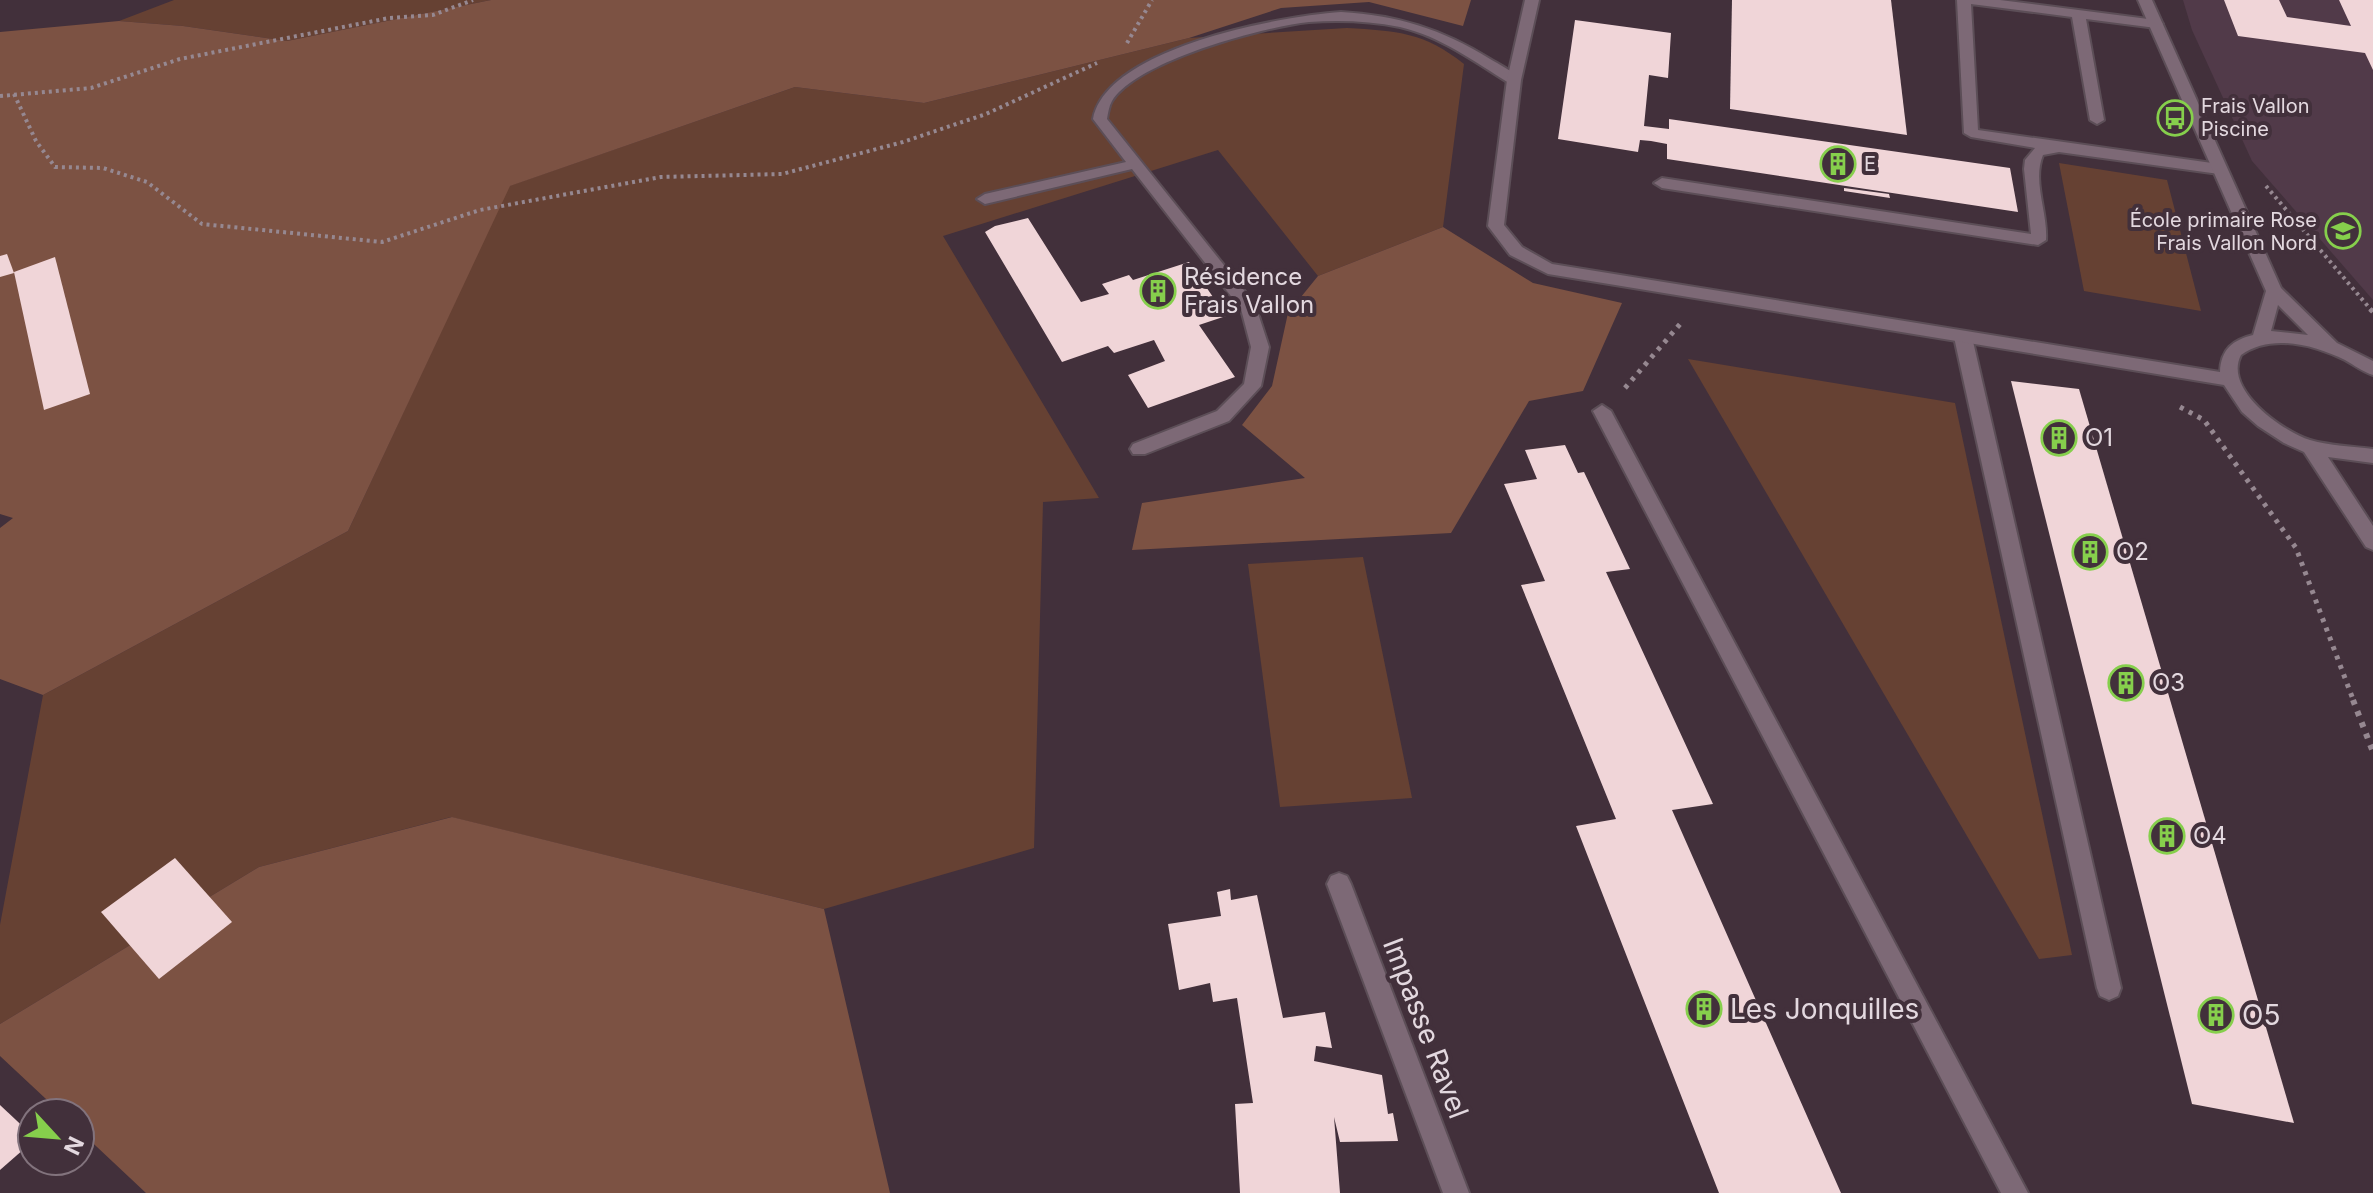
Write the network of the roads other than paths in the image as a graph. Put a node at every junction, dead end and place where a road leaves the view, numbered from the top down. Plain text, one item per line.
1 (1532, 0) edge
2 (1974, 0) edge
3 (2145, 0) edge
4 (2040, 4) edge
5 (2078, 14) junction
6 (2156, 24) junction
7 (1514, 80) junction
8 (2097, 120) dead end
9 (2059, 147) junction
10 (1135, 164) junction
11 (2219, 169) junction
12 (1662, 183) dead end
13 (985, 199) dead end
14 (2274, 291) junction
15 (1963, 337) junction
16 (2261, 338) junction
17 (2331, 347) junction
18 (2373, 369) edge
19 (2227, 379) junction
20 (1602, 411) road end
21 (2311, 447) junction
22 (1139, 449) dead end
23 (2373, 456) edge
24 (2373, 542) edge
25 (1339, 884) dead end
26 (2109, 988) dead end
27 (1456, 1193) edge
28 (2015, 1193) edge

1 - 7 street
2 - 4 street
2 - 9 street
3 - 6 street
4 - 5 street
5 - 6 street
5 - 8 street
6 - 11 street
7 - 10 street
7 - 15 street
9 - 11 street
9 - 12 street
10 - 13 street
10 - 22 street
11 - 14 street
14 - 16 street
14 - 17 street
15 - 19 street
15 - 26 street
16 - 17 street
16 - 19 street
17 - 18 street
19 - 21 street
20 - 28 street
21 - 23 street
21 - 24 street
25 - 27 street, Impasse Ravel

